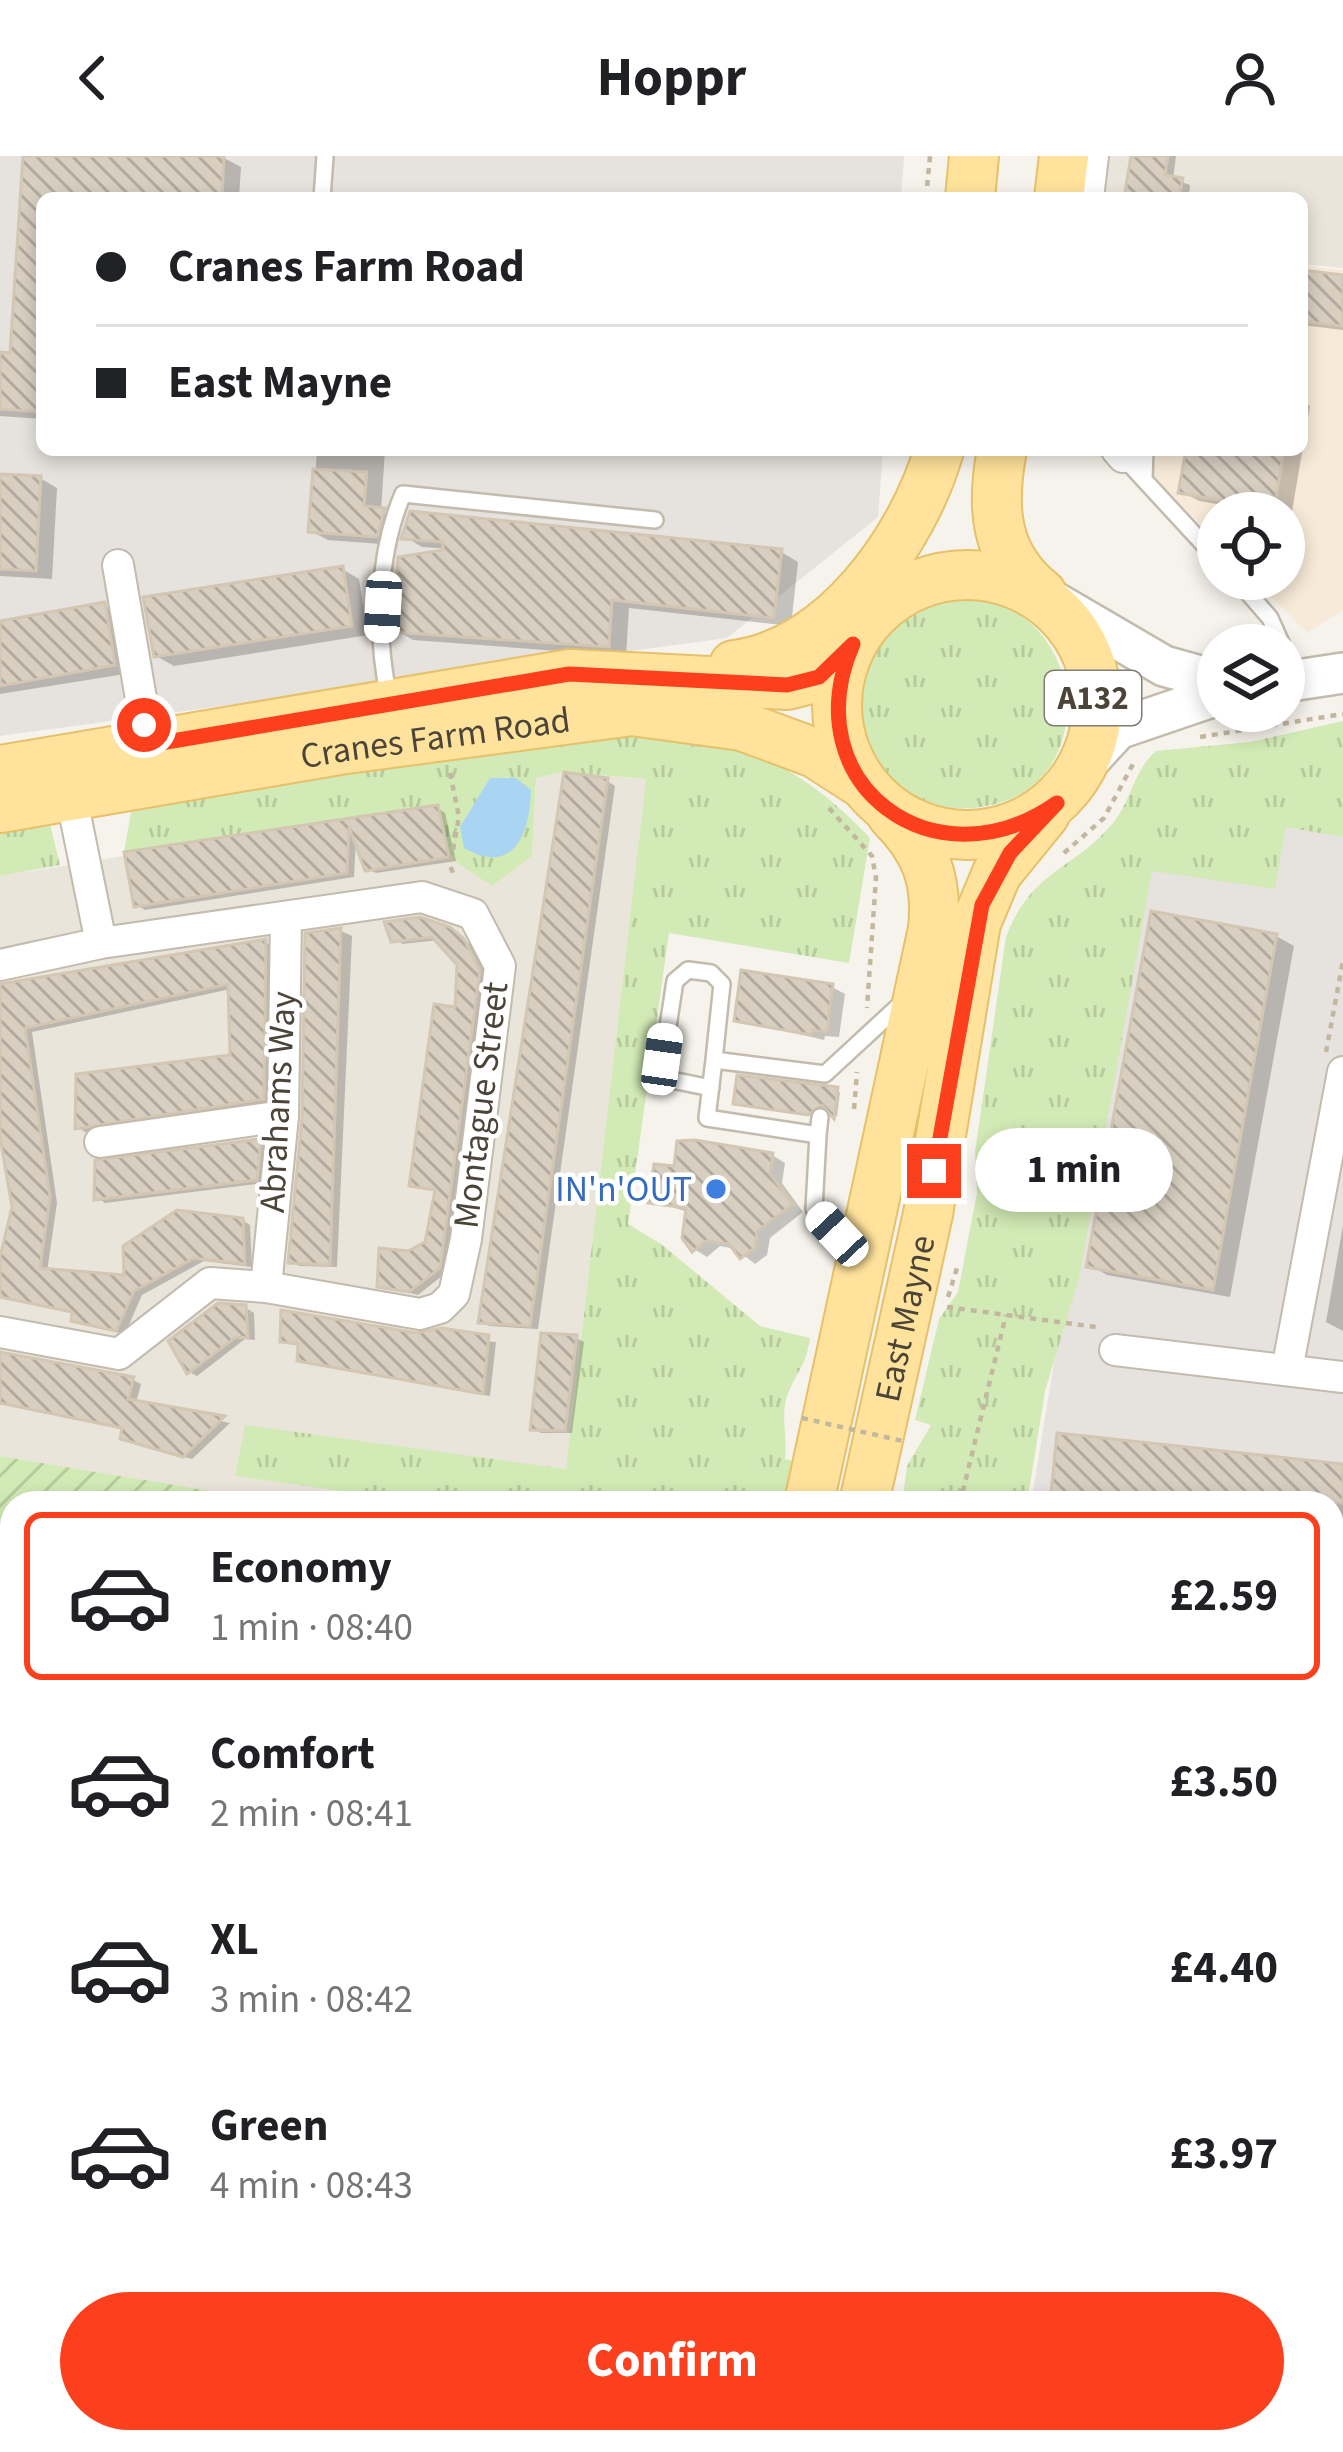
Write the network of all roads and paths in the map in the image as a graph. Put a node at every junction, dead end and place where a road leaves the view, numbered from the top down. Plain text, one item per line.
1 (325, 156) edge
2 (930, 156) edge
3 (974, 156) edge
4 (1064, 156) edge
5 (1093, 156) edge
6 (322, 192) edge
7 (927, 192) edge
8 (971, 192) edge
9 (1060, 192) edge
10 (1089, 192) edge
11 (937, 456) edge
12 (949, 456) edge
13 (1001, 456) edge
14 (1132, 459) edge
15 (655, 520) dead end
16 (1197, 535) edge
17 (118, 565) dead end
18 (1046, 597) junction
19 (1254, 600) edge
20 (1272, 624) edge
21 (867, 627) junction
22 (1305, 670) edge
23 (627, 673) junction
24 (1343, 673) edge
25 (1197, 676) edge
26 (390, 701) junction
27 (1197, 702) edge
28 (1343, 714) edge
29 (1188, 738) dead end
30 (149, 745) junction
31 (446, 755) dead end
32 (1136, 759) dead end
33 (0, 770) edge
34 (1070, 785) junction
35 (71, 795) junction
36 (874, 797) junction
37 (0, 808) edge
38 (1053, 861) dead end
39 (451, 907) junction
40 (286, 917) junction
41 (101, 943) junction
42 (1343, 961) edge
43 (0, 965) edge
44 (921, 987) junction
45 (714, 1060) junction
46 (1335, 1062) edge
47 (711, 1088) junction
48 (283, 1116) junction
49 (820, 1117) dead end
50 (818, 1135) junction
51 (100, 1142) dead end
52 (960, 1252) dead end
53 (854, 1284) junction
54 (266, 1287) junction
55 (1006, 1315) junction
56 (0, 1332) edge
57 (1106, 1339) joint
58 (1287, 1370) junction
59 (1343, 1377) edge
60 (802, 1418) dead end
61 (892, 1445) junction
62 (811, 1491) edge
63 (872, 1491) edge
64 (963, 1491) edge

1 - 6 lane
2 - 7 path
3 - 8 main road
4 - 9 main road
5 - 10 street
11 - 23 main road
12 - 21 main road
13 - 18 main road, A132
14 - 16 lane
15 - 26 lane
17 - 30 street
18 - 21 main road
18 - 25 street
18 - 34 main road, A132
19 - 20 lane
21 - 23 main road, Cranes Farm Road
21 - 36 main road
22 - 24 street
23 - 26 main road, Cranes Farm Road
26 - 30 main road, Cranes Farm Road
27 - 34 street
28 - 29 path
30 - 33 main road, Cranes Farm Road
31 - 39 path
32 - 38 path
34 - 36 main road
34 - 61 main road, East Mayne
35 - 36 main road, Cranes Farm Road
35 - 37 main road, Cranes Farm Road
35 - 41 street
36 - 44 main road, East Mayne
39 - 40 street
39 - 54 street, Montague Street
40 - 41 street
40 - 48 street, Abrahams Way
41 - 43 street
42 - 46 path
44 - 45 lane
44 - 53 main road, East Mayne
45 - 47 lane
45 - 47 lane
46 - 58 street
47 - 50 lane
48 - 51 street
48 - 54 street, Abrahams Way
49 - 50 lane
50 - 53 lane
52 - 55 path
53 - 62 main road, East Mayne
54 - 56 street, Montague Street
55 - 57 path
55 - 64 path
57 - 58 street
58 - 59 street
60 - 61 path, bridge
61 - 63 main road, East Mayne

